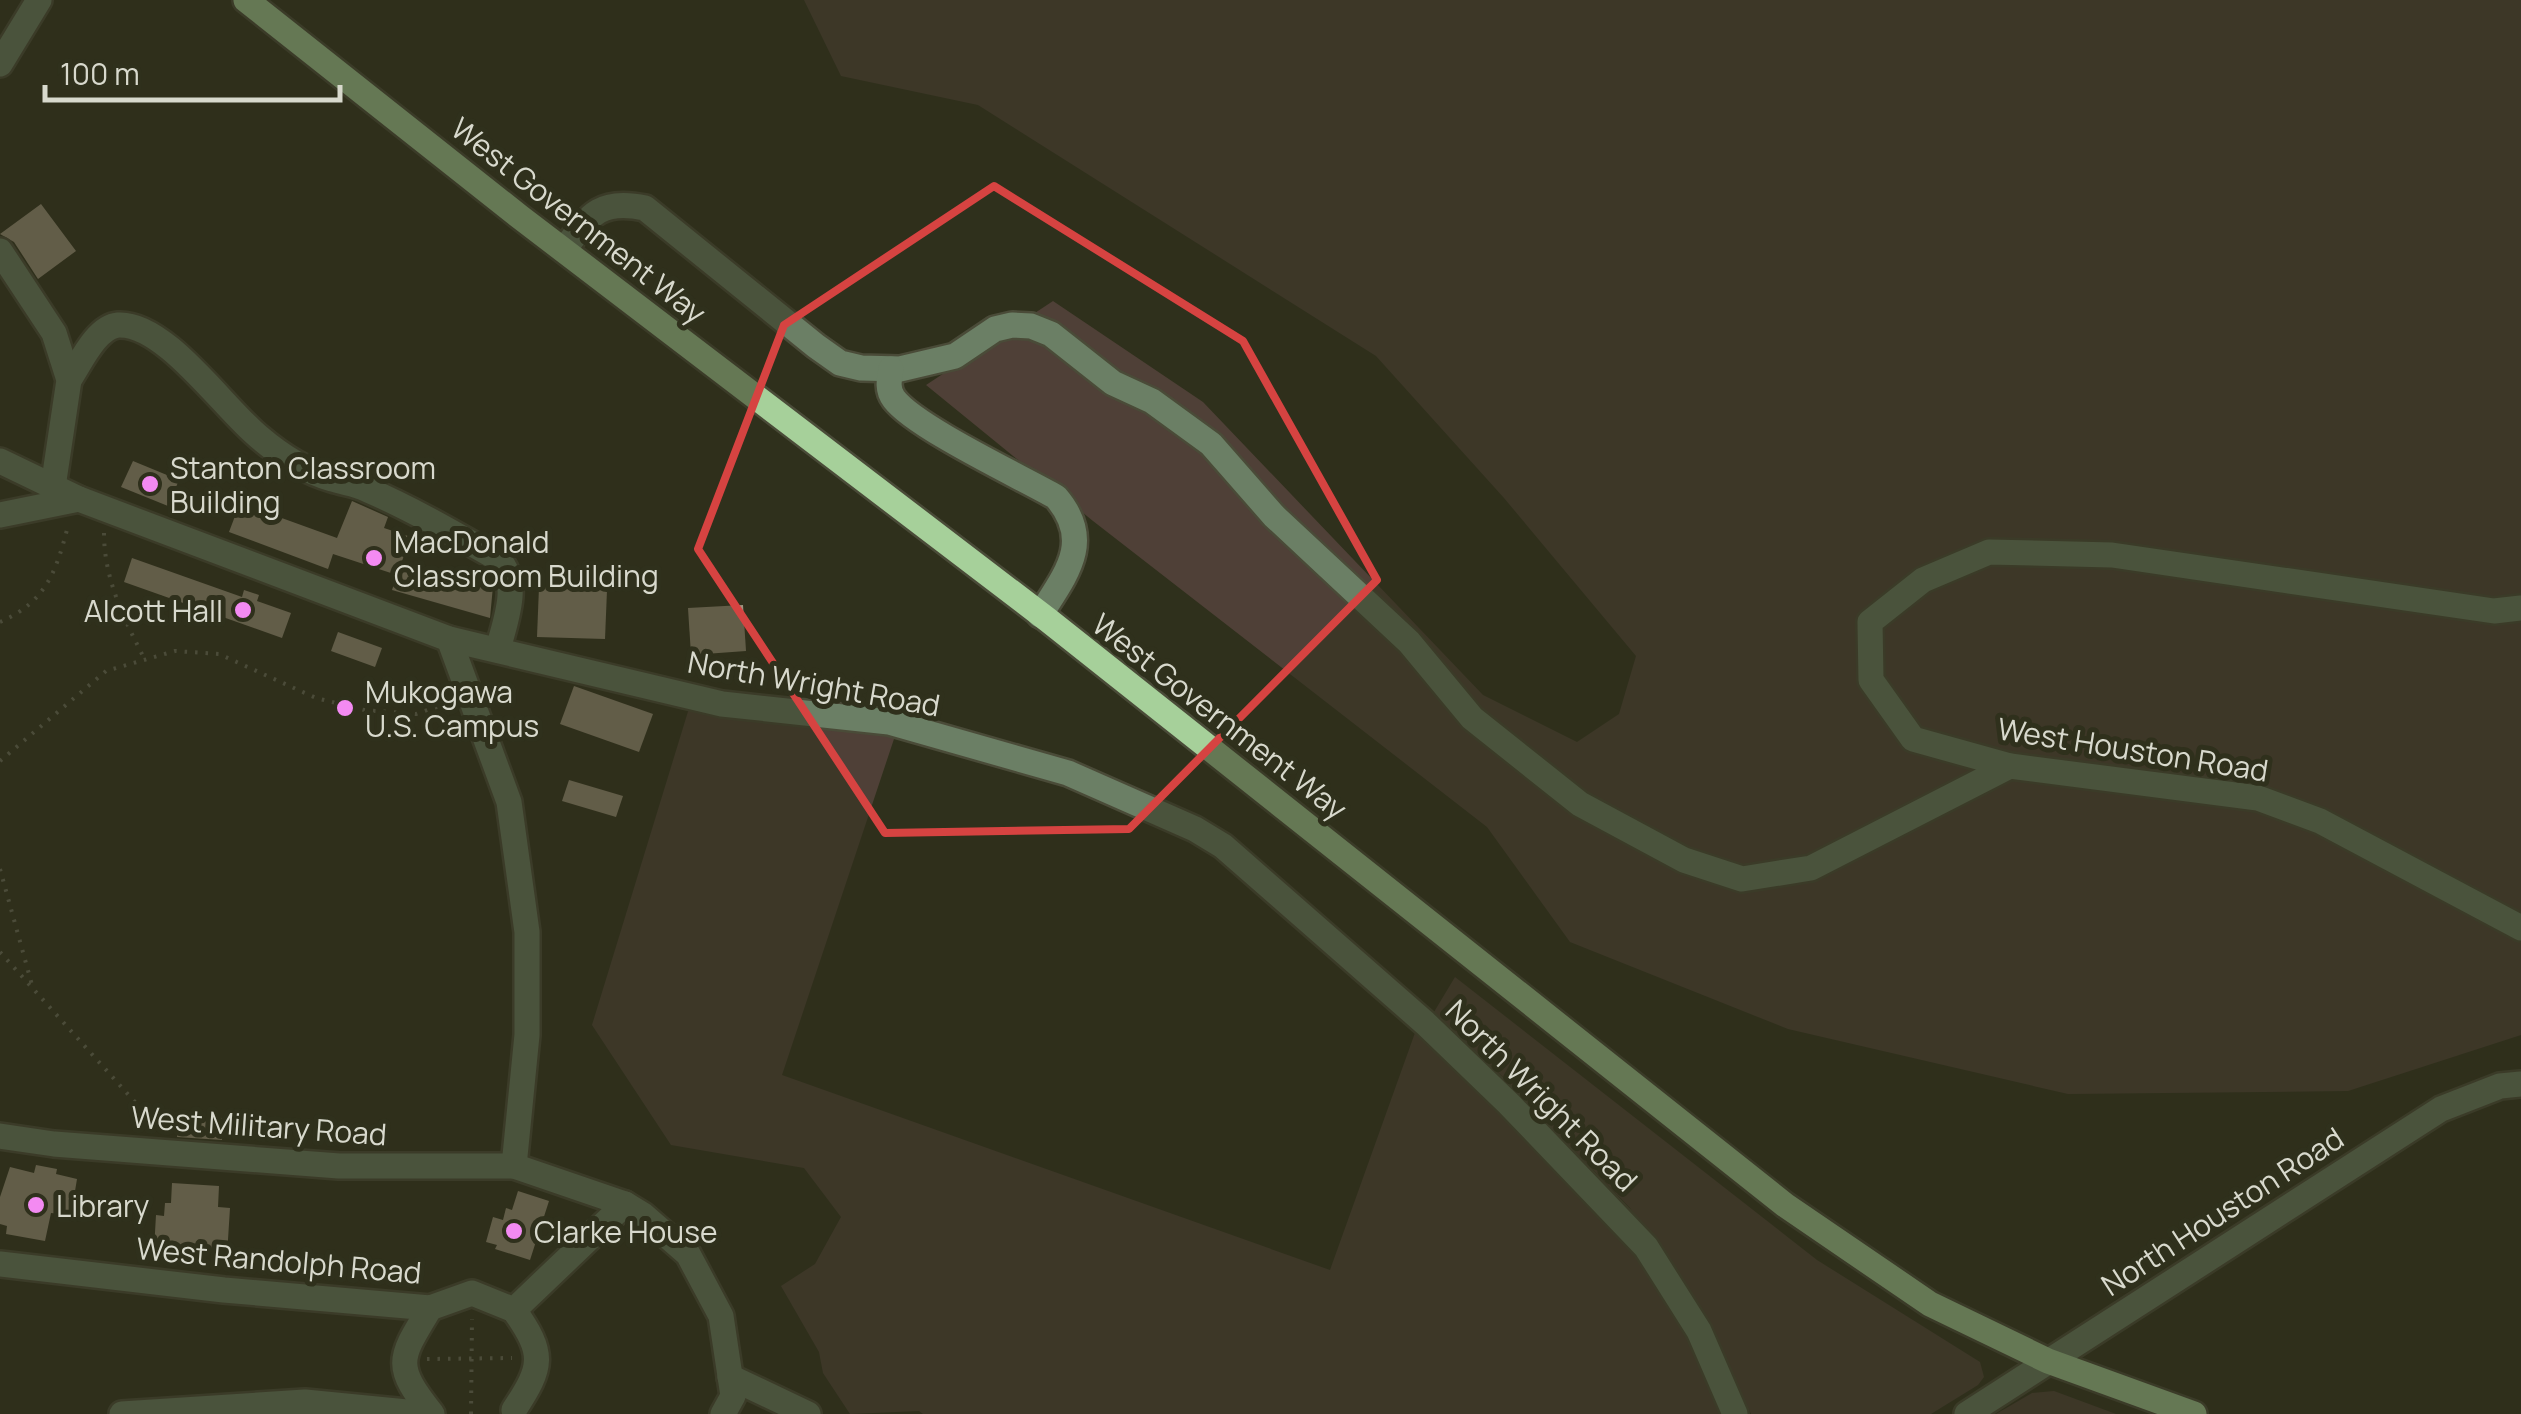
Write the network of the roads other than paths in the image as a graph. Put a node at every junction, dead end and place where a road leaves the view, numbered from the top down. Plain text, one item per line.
1 (39, 0) edge
2 (246, 0) edge
3 (0, 64) edge
4 (564, 250) junction
5 (0, 251) edge
6 (890, 369) junction
7 (69, 380) junction
8 (0, 461) edge
9 (69, 496) junction
10 (0, 515) edge
11 (2521, 608) edge
12 (1040, 615) junction
13 (449, 638) junction
14 (498, 650) junction
15 (2010, 766) junction
16 (2521, 928) edge
17 (2511, 1085) edge
18 (2521, 1104) edge
19 (0, 1136) edge
20 (514, 1166) junction
21 (625, 1204) junction
22 (0, 1264) edge
23 (430, 1308) junction
24 (514, 1310) junction
25 (2048, 1361) junction
26 (729, 1396) edge
27 (513, 1413) edge
28 (122, 1414) edge
29 (430, 1414) edge
30 (808, 1414) edge
31 (1735, 1414) edge
32 (1967, 1414) edge
33 (2194, 1414) edge

1 - 3 street
2 - 4 main road, West Government Way
4 - 6 street
4 - 12 main road, West Government Way
5 - 7 street
6 - 12 street
6 - 15 street
7 - 9 street
7 - 14 street
8 - 9 street, North Wright Road
9 - 10 street
9 - 13 street, North Wright Road
11 - 15 street, West Houston Road
12 - 25 main road, West Government Way
13 - 14 street, North Wright Road
13 - 20 street
14 - 31 street, North Wright Road
15 - 16 street, West Houston Road
17 - 18 street
17 - 25 street, North Houston Road
19 - 20 street, West Military Road
20 - 21 street, West Military Road
21 - 24 street
21 - 26 street, West Military Road
22 - 23 street, West Randolph Road
23 - 24 street, West Randolph Road
23 - 29 street
24 - 27 street
25 - 32 street, North Houston Road
25 - 33 main road, West Government Way
26 - 30 street
28 - 29 street

